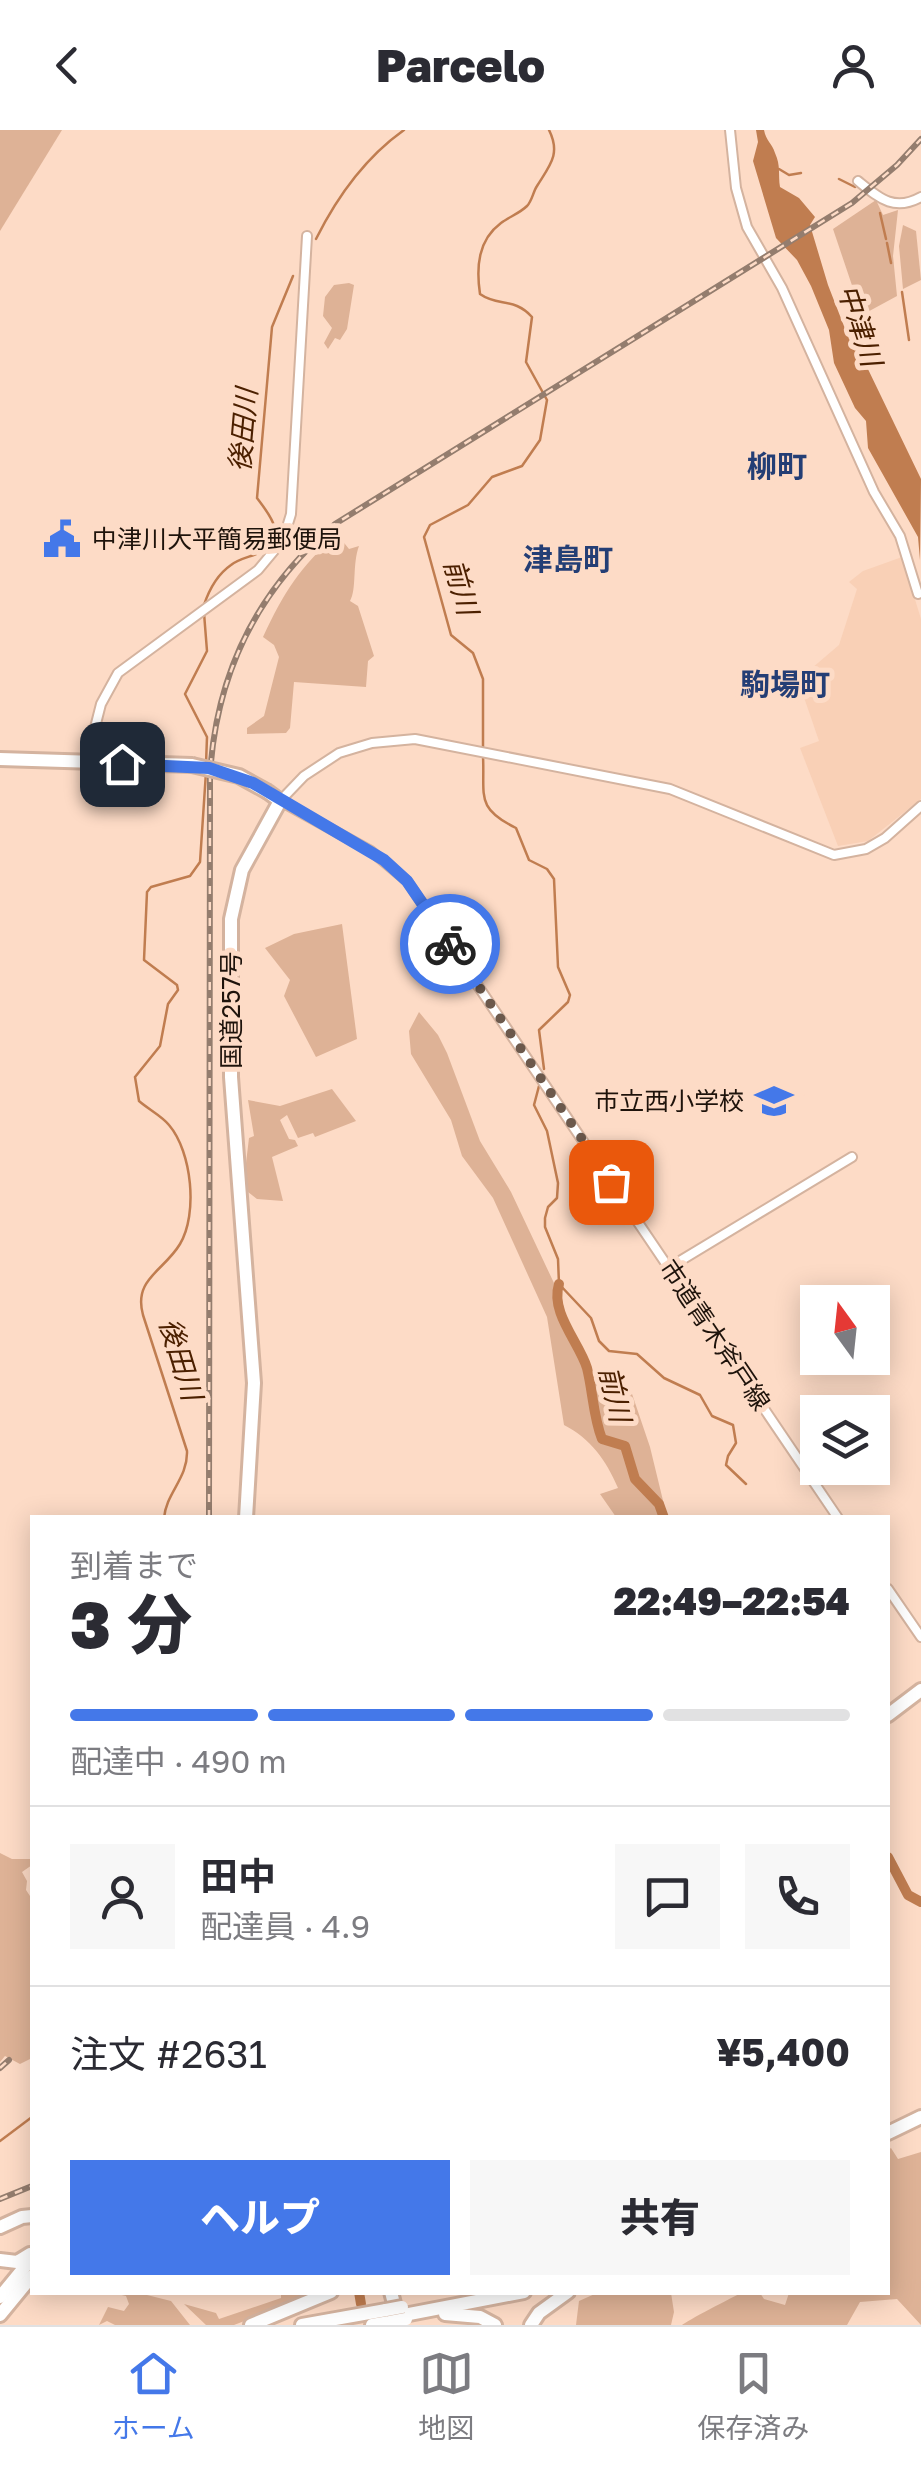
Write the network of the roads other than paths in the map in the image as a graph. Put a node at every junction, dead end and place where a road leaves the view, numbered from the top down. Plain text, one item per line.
1 (730, 130) edge
2 (858, 181) dead end
3 (921, 197) edge
4 (307, 236) dead end
5 (918, 594) dead end
6 (0, 759) edge
7 (86, 763) junction
8 (280, 801) junction
9 (921, 806) edge
10 (852, 1158) dead end
11 (670, 1267) junction
12 (246, 1515) edge
13 (836, 1515) edge
14 (890, 1592) edge
15 (921, 1637) edge
16 (921, 1690) edge
17 (921, 1700) edge
18 (890, 1713) edge
19 (890, 1723) edge
20 (921, 2117) edge
21 (921, 2126) edge
22 (890, 2132) edge
23 (890, 2141) edge
24 (30, 2213) edge
25 (30, 2214) edge
26 (0, 2218) edge
27 (0, 2227) edge
28 (30, 2256) edge
29 (30, 2258) edge
30 (0, 2260) edge
31 (30, 2275) edge
32 (324, 2295) edge
33 (478, 2295) edge
34 (509, 2295) edge
35 (564, 2295) edge
36 (0, 2297) edge
37 (0, 2312) edge
38 (397, 2318) edge
39 (252, 2325) edge
40 (302, 2325) edge
41 (343, 2325) edge
42 (372, 2325) edge
43 (495, 2325) edge
44 (531, 2325) edge

1 - 5 street
2 - 3 street
4 - 7 street
6 - 7 highway
7 - 8 highway, bridge
8 - 9 street
8 - 11 street, 市道青木斧戸線
8 - 12 highway, 国道257号
10 - 11 street
11 - 13 street, 市道青木斧戸線
14 - 15 street
16 - 18 highway
17 - 19 highway
20 - 22 highway
21 - 23 highway
24 - 26 highway
25 - 27 highway
28 - 30 highway
29 - 36 highway
31 - 37 highway
32 - 39 highway
33 - 38 highway
34 - 38 highway
35 - 44 highway
38 - 40 highway
38 - 41 highway
38 - 42 highway
38 - 43 highway

